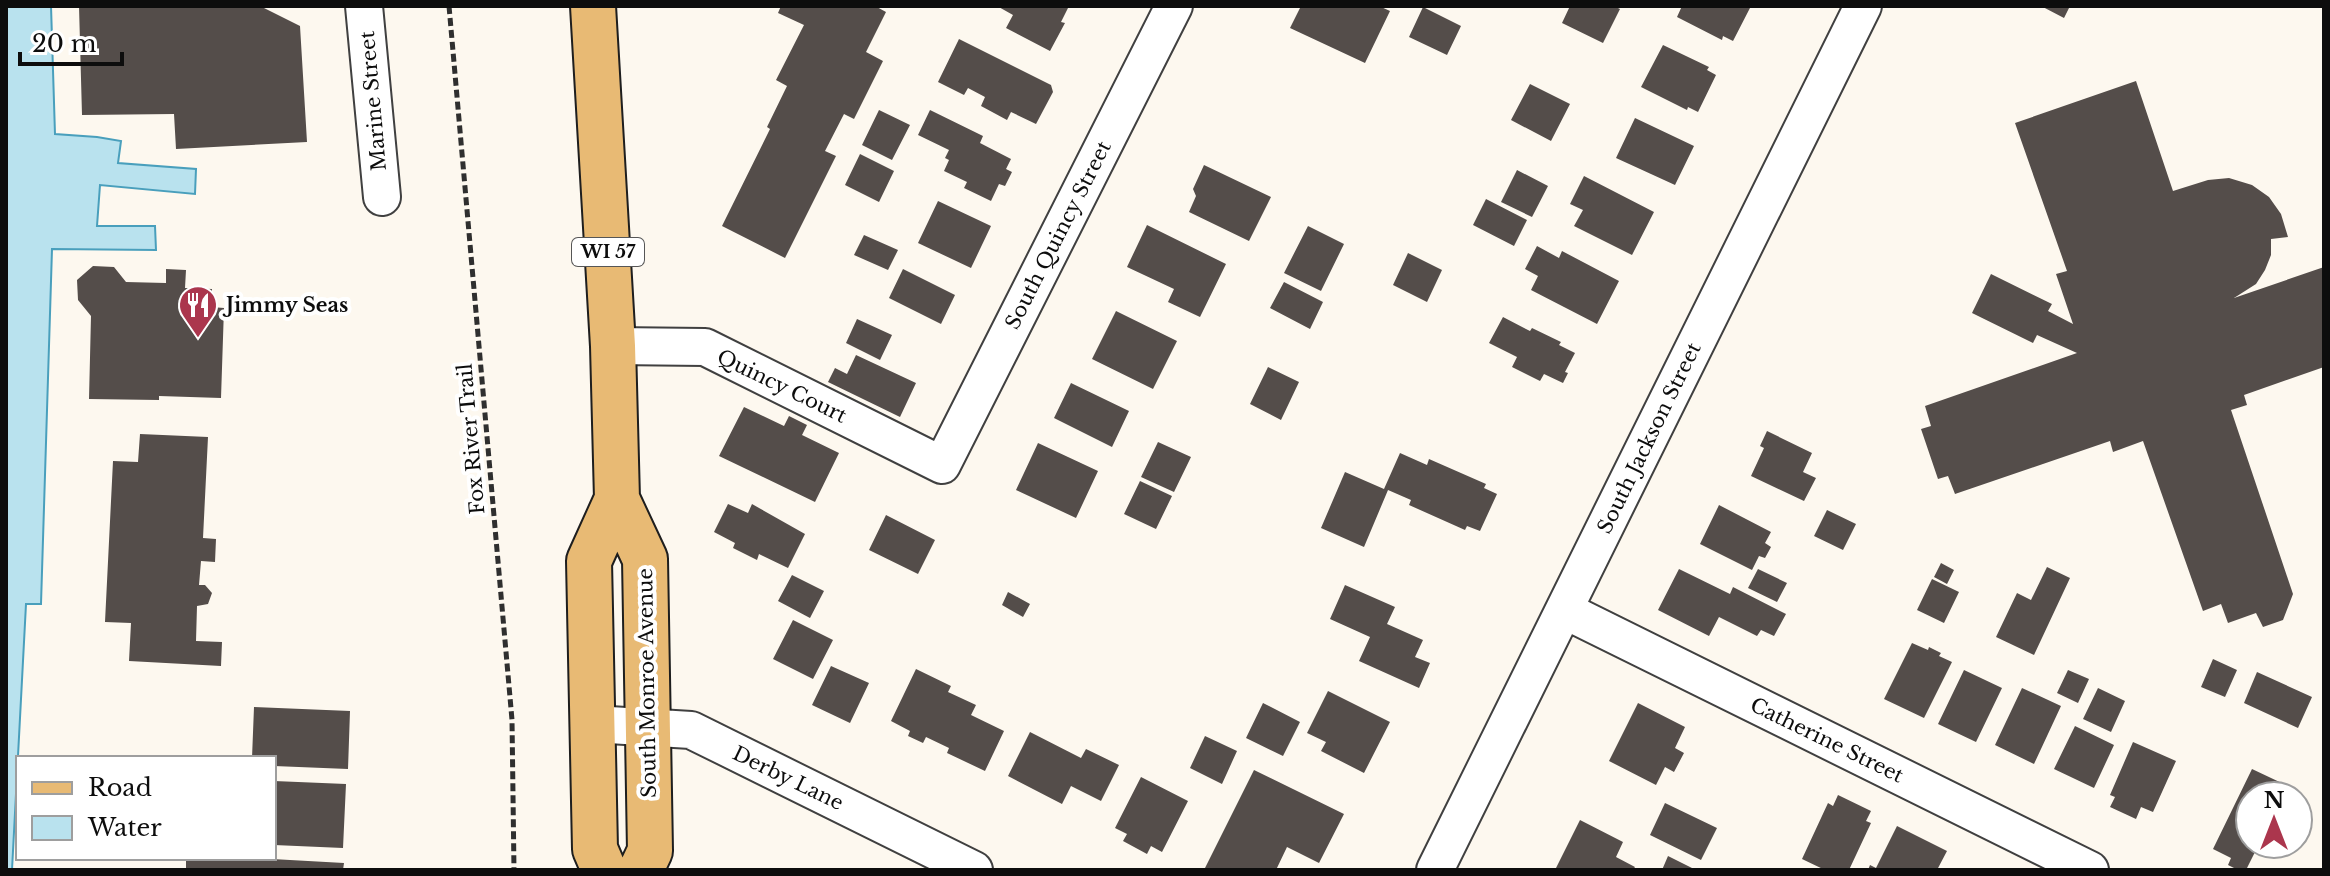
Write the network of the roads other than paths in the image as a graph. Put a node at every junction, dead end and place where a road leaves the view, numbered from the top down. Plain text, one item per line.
1 (364, 6) edge
2 (593, 6) edge
3 (1174, 6) edge
4 (1863, 6) edge
5 (382, 197) dead end
6 (613, 346) junction
7 (942, 465) joint
8 (617, 499) junction
9 (1564, 610) junction
10 (593, 724) junction
11 (648, 728) junction
12 (604, 870) edge
13 (641, 870) edge
14 (974, 870) edge
15 (1435, 870) edge
16 (2090, 870) edge

1 - 5 street, Marine Street
2 - 6 main road, South Monroe Avenue / WI 57
3 - 7 street, South Quincy Street
4 - 9 street, South Jackson Street
6 - 7 street, Quincy Court
6 - 8 main road, South Monroe Avenue / WI 57
8 - 10 main road, South Monroe Avenue / WI 57
8 - 11 main road, South Monroe Avenue / WI 57
9 - 15 street, South Jackson Street
9 - 16 street, Catherine Street
10 - 11 street, Derby Lane
10 - 12 main road, South Monroe Avenue / WI 57
11 - 13 main road, South Monroe Avenue / WI 57
11 - 14 street, Derby Lane

